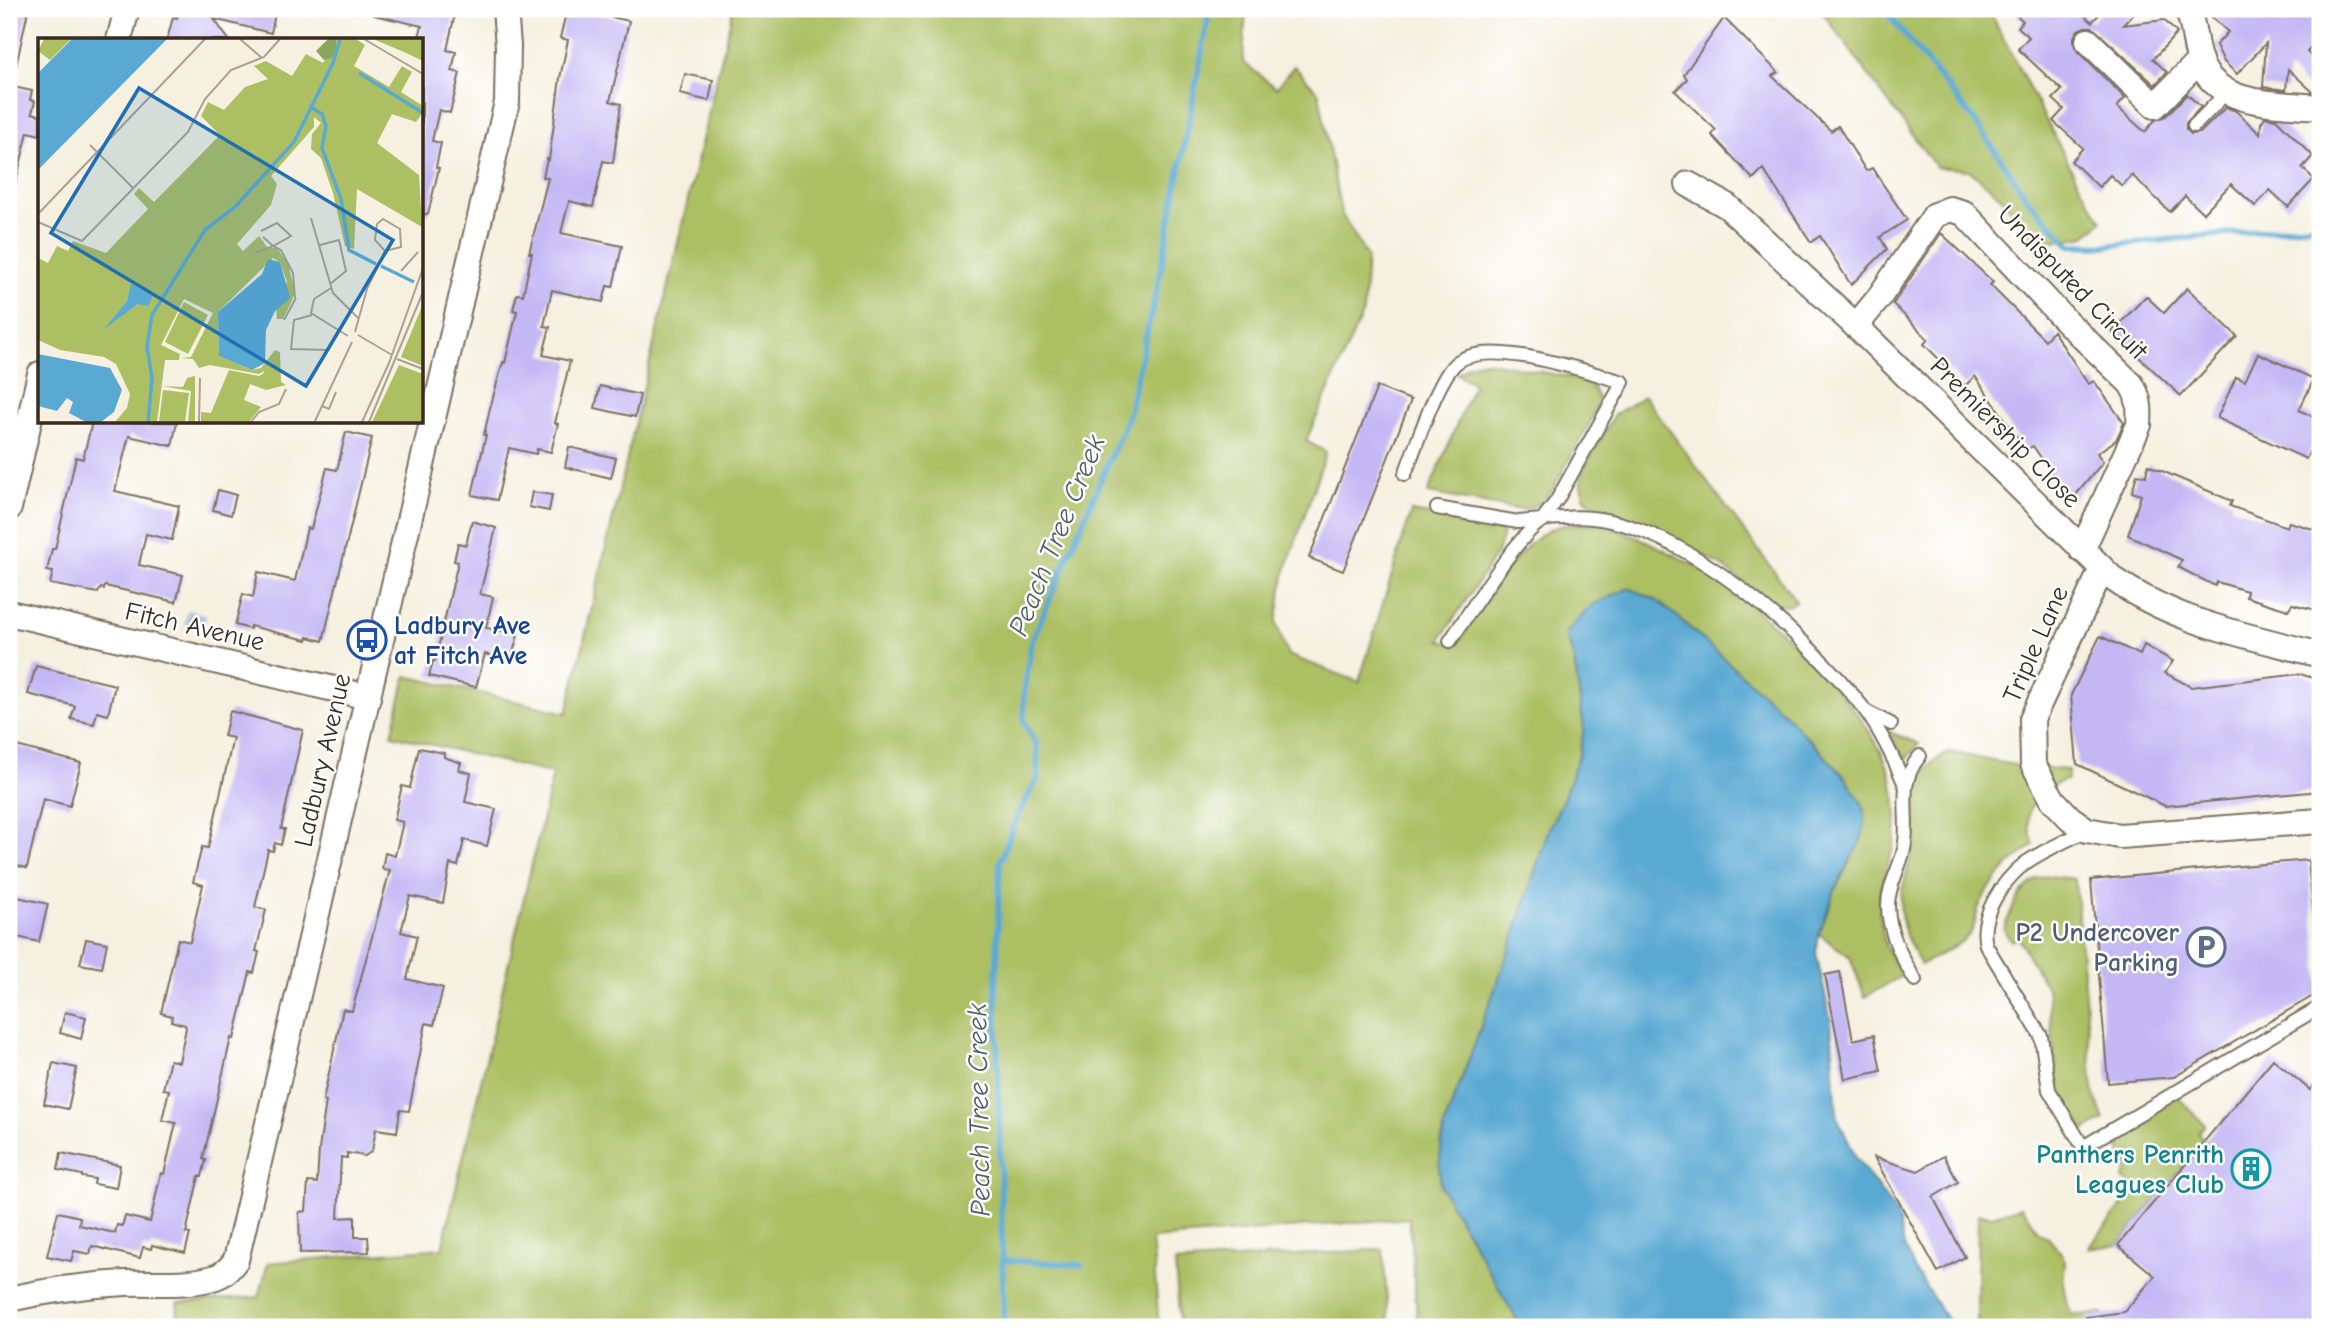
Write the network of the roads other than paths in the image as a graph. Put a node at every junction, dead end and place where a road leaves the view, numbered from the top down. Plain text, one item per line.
1 (127, 9) edge
2 (505, 9) edge
3 (2187, 9) edge
4 (120, 38) edge
5 (2088, 41) dead end
6 (2200, 60) junction
7 (2227, 92) junction
8 (2320, 107) edge
9 (2194, 127) dead end
10 (1688, 184) dead end
11 (1856, 326) junction
12 (38, 383) edge
13 (1405, 474) dead end
14 (9, 508) edge
15 (1437, 508) dead end
16 (1542, 520) junction
17 (2082, 550) junction
18 (2102, 569) junction
19 (9, 613) edge
20 (1450, 641) dead end
21 (2320, 655) edge
22 (368, 697) junction
23 (1866, 712) junction
24 (1891, 724) dead end
25 (1920, 757) dead end
26 (1905, 785) junction
27 (2320, 821) edge
28 (2079, 824) junction
29 (1915, 980) dead end
30 (2320, 1007) edge
31 (9, 1300) edge

1 - 4 street
2 - 22 street, Ladbury Avenue
3 - 6 street
5 - 6 street
6 - 7 street
7 - 8 street
7 - 9 lane
10 - 11 street, Premiership Close
11 - 17 street, Premiership Close
11 - 17 street, Undisputed Circuit
12 - 14 street
13 - 16 lane
15 - 16 lane
16 - 20 lane
16 - 23 lane
17 - 18 street, Premiership Close
18 - 21 street, Premiership Close
18 - 28 street, Triple Lane
19 - 22 street, Fitch Avenue
22 - 31 street, Ladbury Avenue
23 - 24 lane
23 - 26 lane
25 - 26 lane
26 - 29 lane
27 - 28 street
28 - 30 lane

